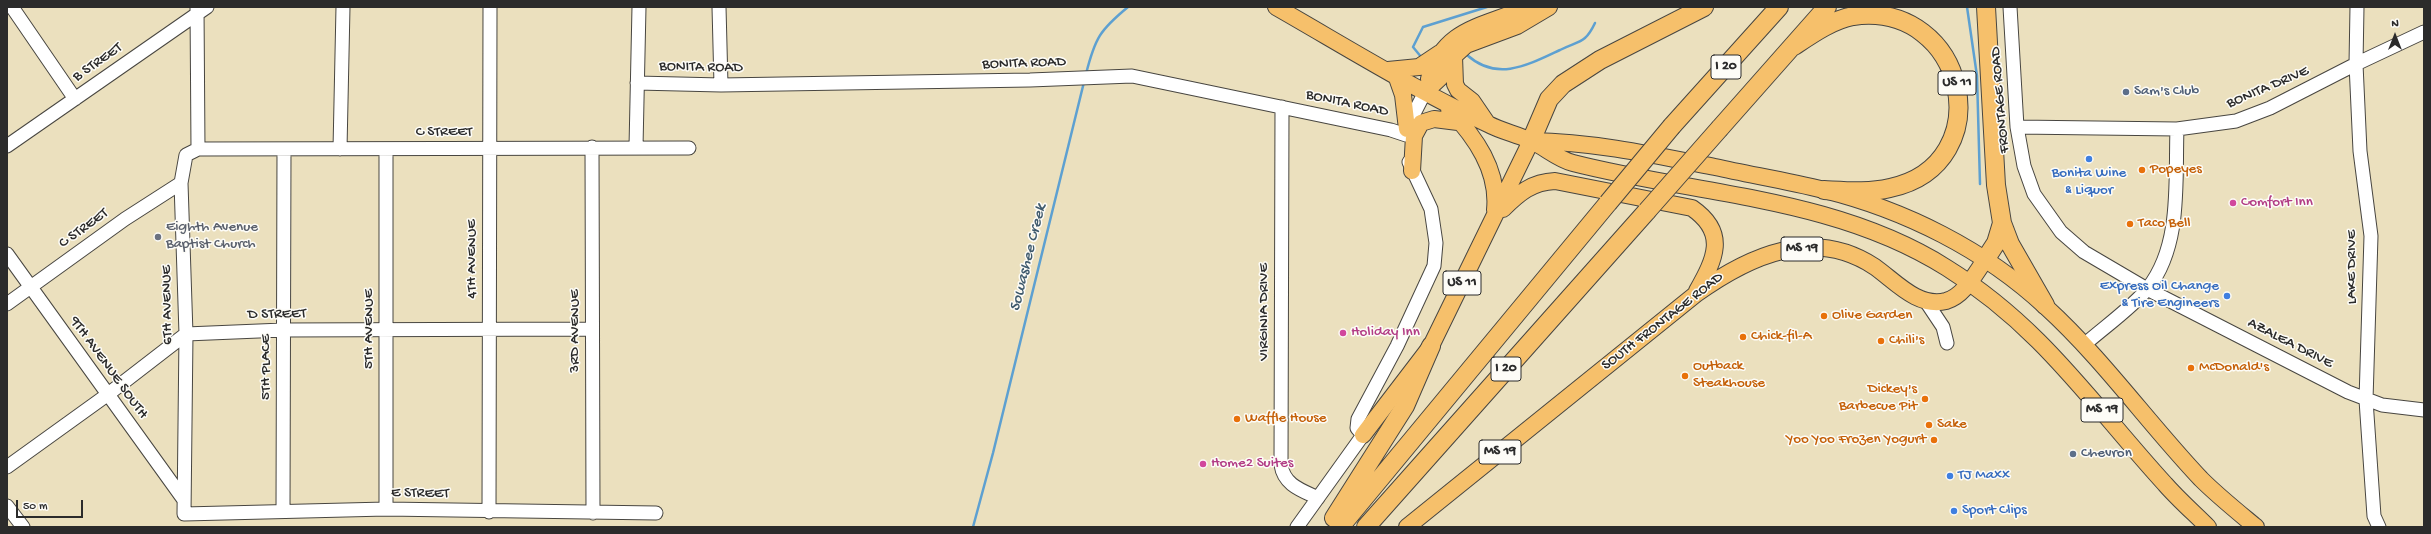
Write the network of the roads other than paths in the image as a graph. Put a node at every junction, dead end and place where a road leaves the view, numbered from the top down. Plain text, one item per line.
1 (12, 7) edge
2 (343, 7) edge
3 (490, 7) edge
4 (639, 7) edge
5 (719, 7) edge
6 (1276, 7) edge
7 (1526, 7) edge
8 (1549, 7) edge
9 (1704, 7) edge
10 (1779, 7) edge
11 (1827, 7) edge
12 (1986, 7) edge
13 (2010, 7) edge
14 (2357, 7) edge
15 (198, 9) edge
16 (2424, 32) edge
17 (1794, 46) junction
18 (1449, 53) junction
19 (2356, 64) junction
20 (1392, 73) junction
21 (637, 83) junction
22 (721, 85) junction
23 (1425, 92) junction
24 (75, 99) junction
25 (1443, 102) junction
26 (1282, 107) junction
27 (1462, 123) junction
28 (1494, 127) junction
29 (2017, 127) junction
30 (2177, 129) junction
31 (1406, 132) junction
32 (1531, 141) junction
33 (7, 146) edge
34 (636, 147) junction
35 (592, 148) junction
36 (689, 148) dead end
37 (198, 149) junction
38 (340, 149) junction
39 (386, 149) junction
40 (490, 149) junction
41 (284, 150) junction
42 (1412, 171) junction
43 (181, 183) junction
44 (1824, 190) junction
45 (1494, 219) junction
46 (2002, 223) junction
47 (7, 254) edge
48 (1985, 260) junction
49 (1969, 282) junction
50 (31, 287) junction
51 (2147, 290) junction
52 (1696, 294) junction
53 (1925, 300) junction
54 (7, 304) edge
55 (2045, 305) junction
56 (592, 329) junction
57 (283, 330) junction
58 (386, 330) junction
59 (489, 330) junction
60 (186, 334) junction
61 (1947, 343) dead end
62 (2084, 345) junction
63 (1431, 346) junction
64 (108, 395) junction
65 (2366, 400) junction
66 (2424, 410) edge
67 (1363, 435) junction
68 (7, 467) edge
69 (1318, 498) junction
70 (184, 500) junction
71 (7, 506) edge
72 (386, 509) junction
73 (283, 511) junction
74 (489, 512) junction
75 (184, 514) joint
76 (593, 514) junction
77 (656, 514) dead end
78 (23, 527) edge
79 (1297, 527) edge
80 (1328, 527) edge
81 (1340, 527) edge
82 (1366, 527) edge
83 (1407, 527) edge
84 (2208, 527) edge
85 (2256, 527) edge
86 (2379, 527) edge

1 - 24 street
2 - 38 street
3 - 40 street, 4TH AVENUE
4 - 21 street
5 - 22 street
6 - 20 main road
7 - 18 main road
8 - 18 main road
9 - 32 highway
10 - 81 highway, I 20, bridge
11 - 17 highway, I 20
12 - 46 highway
13 - 29 street, FRONTAGE ROAD
14 - 19 street, LAKE DRIVE
15 - 24 street, B STREET
15 - 37 street
16 - 19 street, BONITA DRIVE
17 - 44 highway, US 11
17 - 82 highway, I 20, bridge
18 - 20 main road
18 - 23 main road
18 - 28 main road
19 - 30 street, BONITA DRIVE
19 - 65 street, LAKE DRIVE
20 - 23 main road
20 - 31 main road
21 - 22 street, BONITA ROAD
21 - 34 street
22 - 26 street, BONITA ROAD
23 - 25 main road, US 11
23 - 31 street
24 - 33 street, B STREET
25 - 27 main road, US 11
25 - 28 main road
26 - 31 street, BONITA ROAD
26 - 69 street, VIRGINIA DRIVE
27 - 28 main road
27 - 42 main road
27 - 45 main road, US 11
28 - 32 main road, US 11
29 - 30 street, BONITA DRIVE
29 - 51 street, FRONTAGE ROAD
30 - 51 street
31 - 42 street
32 - 44 main road, US 11
32 - 45 main road
32 - 49 main road
34 - 35 street, C STREET
34 - 36 street, C STREET
35 - 40 street, C STREET
35 - 56 street, 3RD AVENUE
37 - 41 street, C STREET
37 - 43 street, 6TH AVENUE
38 - 39 street, C STREET
38 - 41 street, C STREET
39 - 40 street, C STREET
39 - 58 street, 5TH AVENUE
40 - 59 street, 4TH AVENUE
41 - 57 street, 5TH PLACE
42 - 67 street
43 - 50 street, C STREET
43 - 60 street, 6TH AVENUE
44 - 48 main road, MS 19
45 - 52 main road
45 - 63 main road, US 11
46 - 48 highway
46 - 55 highway
47 - 50 street, 9TH AVENUE SOUTH
48 - 49 main road, SOUTH FRONTAGE ROAD
48 - 55 main road, MS 19
49 - 53 main road, SOUTH FRONTAGE ROAD / MS 19
49 - 84 main road, MS 19
50 - 54 street, C STREET
50 - 64 street, 9TH AVENUE SOUTH
51 - 62 street
51 - 65 street, AZALEA DRIVE
52 - 53 main road, SOUTH FRONTAGE ROAD / MS 19
52 - 83 main road, SOUTH FRONTAGE ROAD / MS 19
53 - 61 street
55 - 62 main road, MS 19
56 - 59 street, D STREET
56 - 76 street, 3RD AVENUE
57 - 58 street, D STREET
57 - 60 street, D STREET
57 - 73 street, 5TH PLACE
58 - 59 street, D STREET
58 - 72 street, 5TH AVENUE
59 - 74 street, 4TH AVENUE
60 - 64 street
60 - 70 street, 6TH AVENUE
62 - 85 main road, MS 19
63 - 67 main road
63 - 80 highway, US 11
64 - 68 street
64 - 70 street, 9TH AVENUE SOUTH
65 - 66 street, AZALEA DRIVE
65 - 86 street, LAKE DRIVE
67 - 69 street
69 - 79 street
70 - 75 street, 6TH AVENUE
71 - 78 street
72 - 73 street, E STREET
72 - 74 street, E STREET
73 - 75 street, E STREET
74 - 76 street, E STREET
76 - 77 street, E STREET

